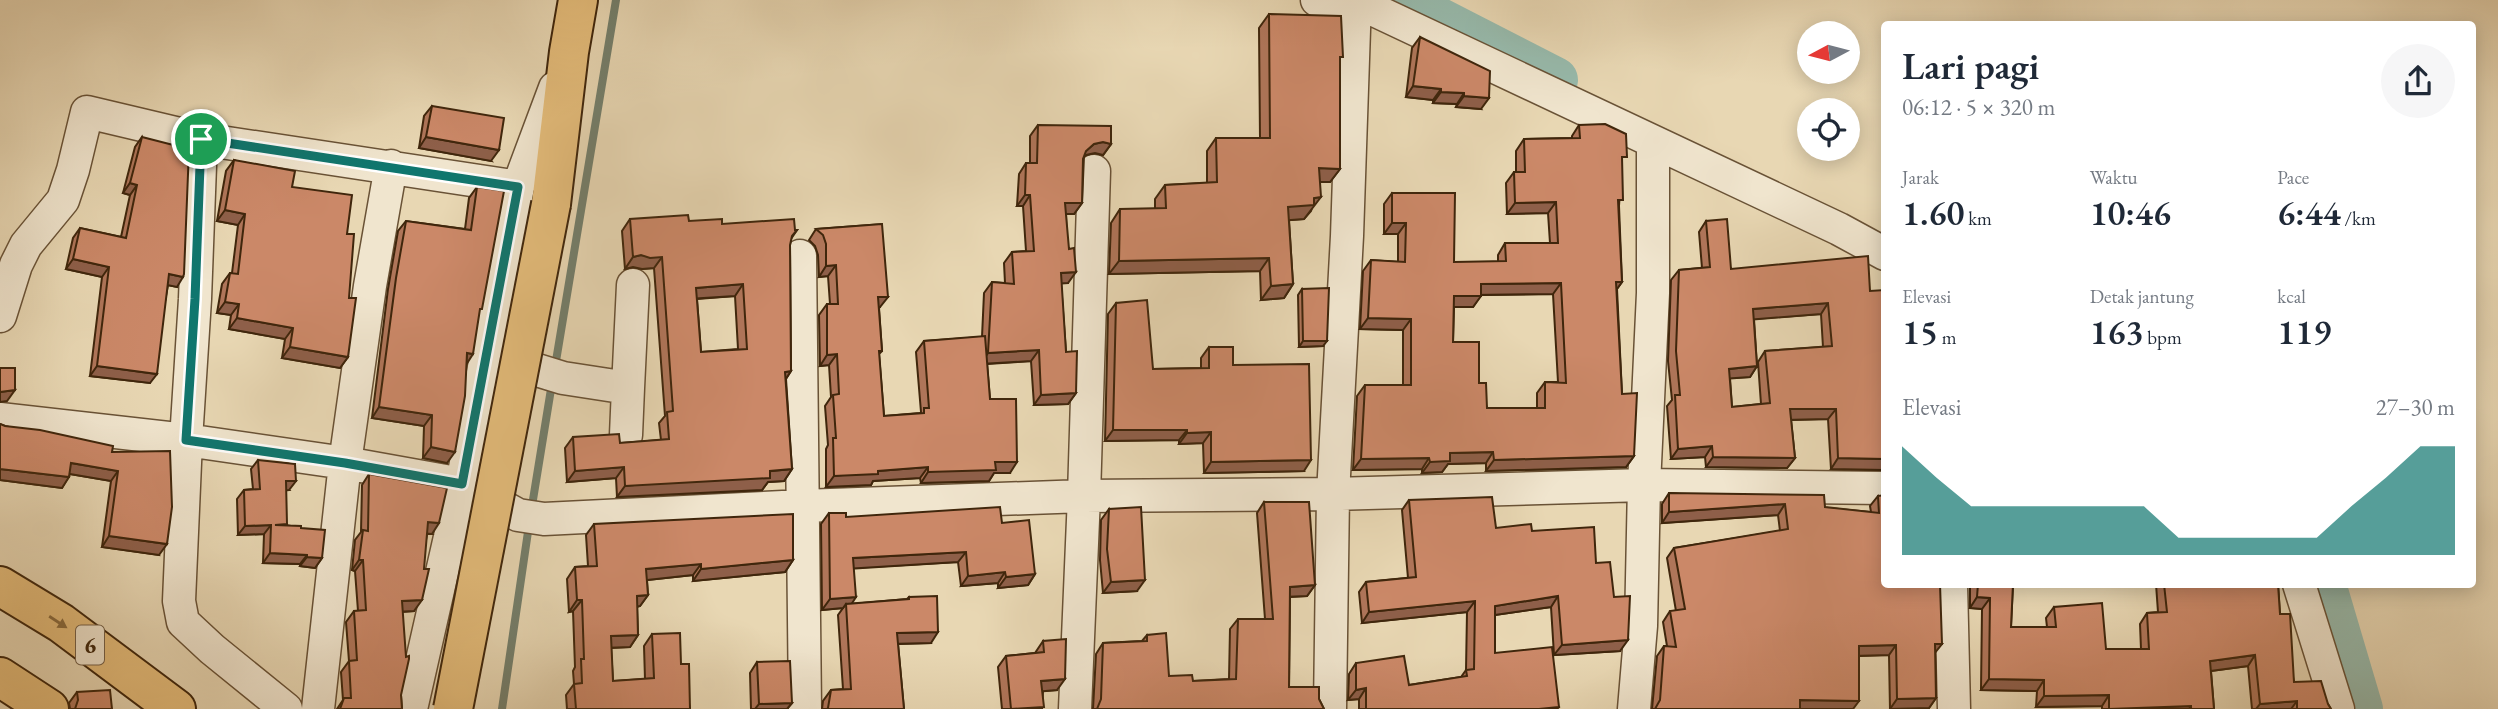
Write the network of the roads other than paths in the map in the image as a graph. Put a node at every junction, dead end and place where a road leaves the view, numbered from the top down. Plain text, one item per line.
1 (578, 0) edge
2 (1317, 0) edge
3 (1354, 7) edge
4 (569, 52) junction
5 (201, 139) junction
6 (1653, 142) junction
7 (391, 166) junction
8 (1094, 171) dead end
9 (518, 187) junction
10 (1881, 252) edge
11 (800, 257) dead end
12 (633, 285) dead end
13 (0, 316) edge
14 (486, 355) junction
15 (628, 388) junction
16 (0, 419) edge
17 (626, 435) dead end
18 (186, 440) junction
19 (345, 463) junction
20 (462, 484) junction
21 (1644, 485) junction
22 (1881, 488) edge
23 (1333, 494) junction
24 (1084, 496) junction
25 (803, 506) junction
26 (0, 586) edge
27 (1951, 588) edge
28 (2300, 588) edge
29 (0, 677) edge
30 (49, 709) edge
31 (176, 709) edge
32 (286, 709) edge
33 (318, 709) edge
34 (411, 709) edge
35 (453, 709) edge
36 (805, 709) edge
37 (1075, 709) edge
38 (1330, 709) edge
39 (1634, 709) edge
40 (1954, 709) edge
41 (2338, 709) edge

1 - 4 main road
2 - 3 street
3 - 6 street
3 - 23 street
4 - 9 street
4 - 35 main road, bridge
5 - 7 street
5 - 13 street
5 - 18 street
6 - 10 street
6 - 21 street
7 - 9 street
7 - 19 street
8 - 24 street
9 - 14 street
11 - 25 street
12 - 15 street
14 - 15 street
14 - 20 street
15 - 17 street
16 - 18 street
18 - 19 street
18 - 32 street
19 - 20 street
19 - 33 street
20 - 25 street
20 - 34 street
21 - 22 street
21 - 23 street
21 - 39 street
23 - 24 street
23 - 38 street
24 - 25 street
24 - 37 street
25 - 36 street
26 -> 31 main road, 6
27 - 40 street
28 - 41 street
29 - 30 main road

